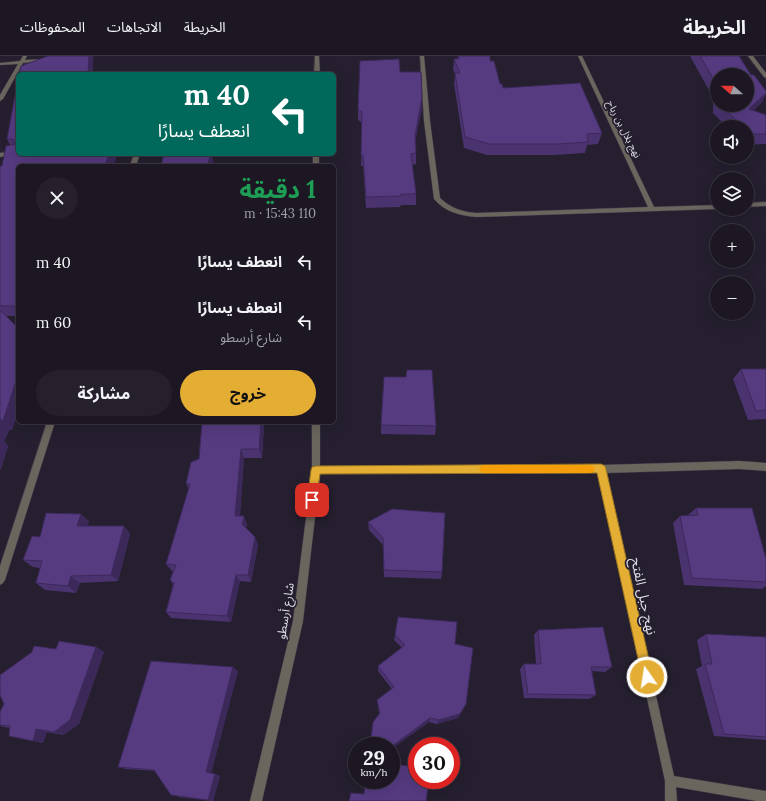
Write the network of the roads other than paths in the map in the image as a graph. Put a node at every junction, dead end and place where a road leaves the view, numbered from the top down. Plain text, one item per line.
1 (25, 56) edge
2 (317, 56) edge
3 (422, 56) edge
4 (580, 56) edge
5 (750, 56) edge
6 (51, 59) edge
7 (22, 62) junction
8 (0, 64) edge
9 (16, 72) edge
10 (16, 72) edge
11 (317, 72) edge
12 (766, 76) edge
13 (0, 99) edge
14 (16, 153) edge
15 (0, 155) edge
16 (766, 204) edge
17 (754, 205) edge
18 (710, 207) edge
19 (652, 210) junction
20 (50, 424) edge
21 (316, 424) edge
22 (766, 467) edge
23 (601, 469) junction
24 (316, 470) junction
25 (0, 580) edge
26 (670, 781) junction
27 (766, 797) edge
28 (256, 801) edge
29 (671, 801) edge

1 - 7 street
2 - 11 street
3 - 19 street
4 - 19 street, نهج بلال بن رباح
5 - 12 street
6 - 7 street
7 - 8 street
7 - 10 street
9 - 13 street
14 - 15 street
16 - 17 street
18 - 19 street
20 - 25 street
21 - 24 street, شارع أرسطو
22 - 23 street
23 - 24 street
23 - 26 street, نهج جبل الفتح
24 - 28 street, شارع أرسطو
26 - 27 street
26 - 29 street, نهج جبل الفتح

